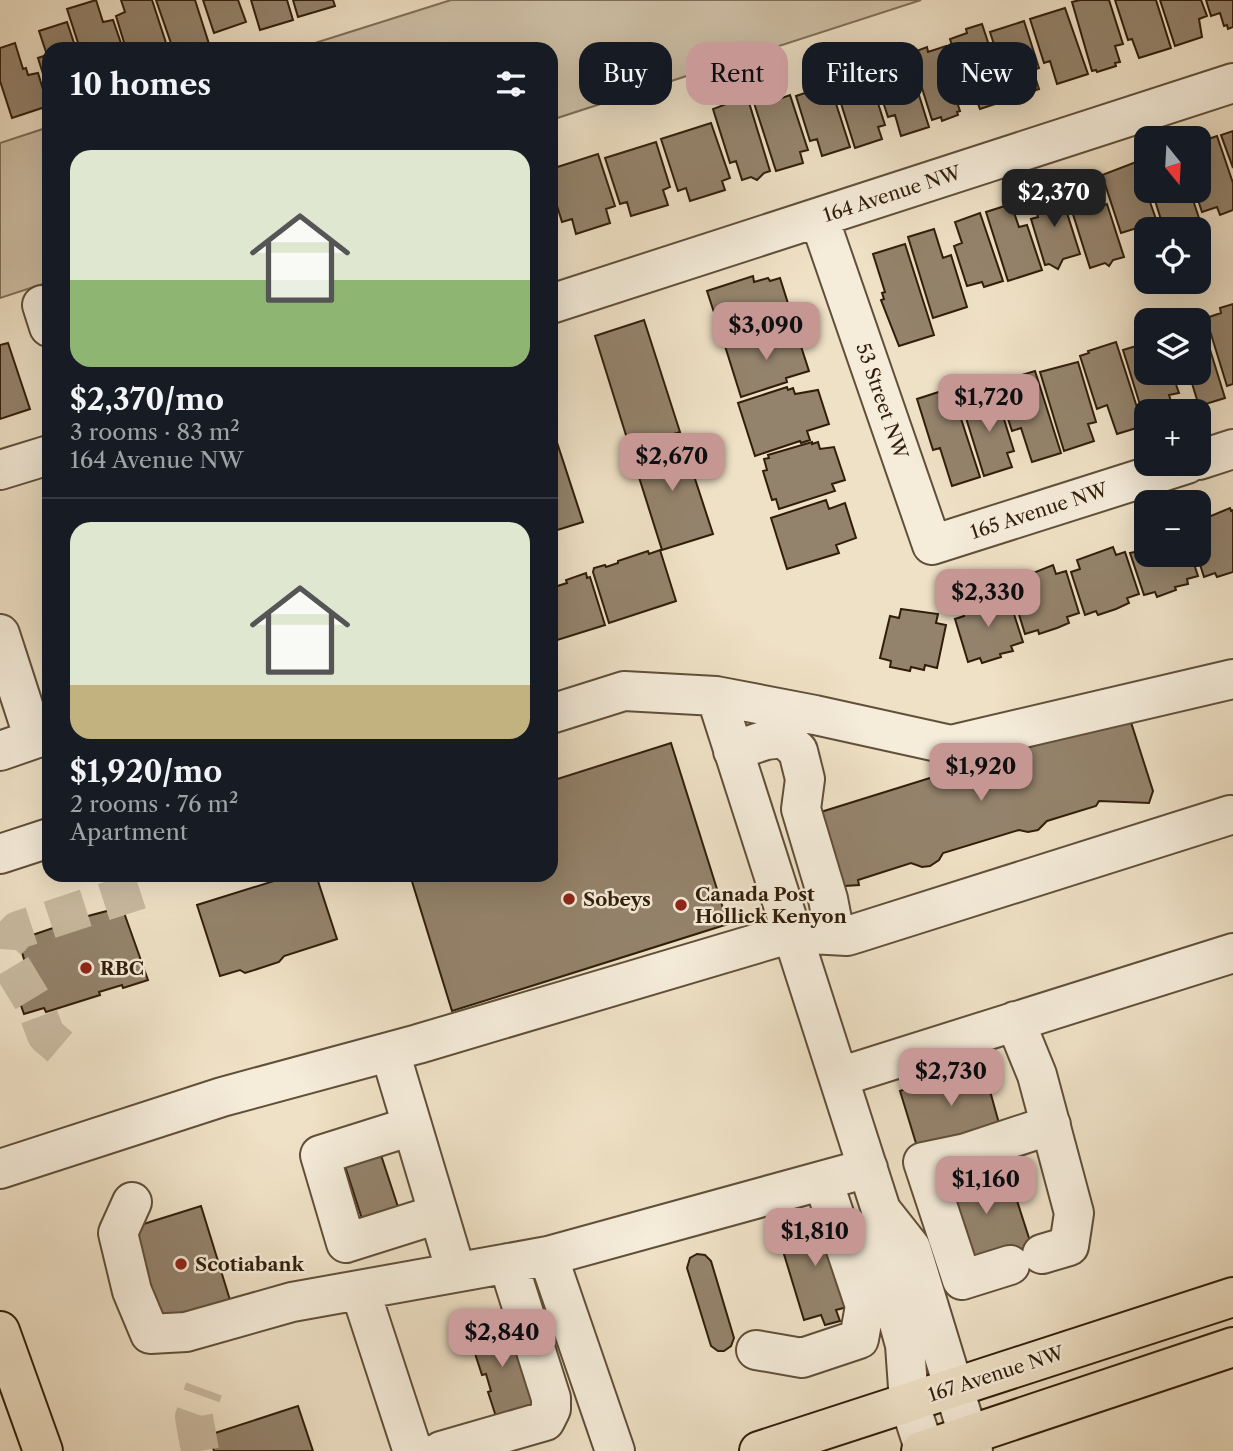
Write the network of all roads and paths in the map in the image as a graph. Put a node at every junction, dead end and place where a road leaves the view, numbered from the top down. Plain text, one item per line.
1 (1233, 83) edge
2 (819, 218) junction
3 (558, 302) edge
4 (1233, 449) edge
5 (1211, 456) edge
6 (42, 457) edge
7 (0, 470) edge
8 (1149, 476) edge
9 (932, 545) joint
10 (0, 634) edge
11 (1233, 679) edge
12 (716, 695) junction
13 (558, 712) edge
14 (28, 741) edge
15 (733, 751) junction
16 (1230, 815) dead end
17 (42, 840) edge
18 (0, 854) edge
19 (792, 933) junction
20 (835, 935) junction
21 (1233, 953) edge
22 (1015, 1021) junction
23 (390, 1052) junction
24 (839, 1077) junction
25 (1051, 1125) junction
26 (412, 1126) junction
27 (868, 1168) junction
28 (0, 1169) edge
29 (823, 1181) junction
30 (132, 1202) dead end
31 (881, 1210) junction
32 (438, 1214) junction
33 (548, 1256) junction
34 (508, 1263) junction
35 (456, 1272) junction
36 (360, 1290) junction
37 (1233, 1297) edge
38 (0, 1331) edge
39 (1233, 1347) edge
40 (756, 1350) dead end
41 (954, 1388) junction
42 (909, 1402) junction
43 (971, 1443) edge
44 (43, 1451) edge
45 (417, 1451) edge
46 (441, 1451) edge
47 (615, 1451) edge
48 (759, 1451) edge
49 (923, 1451) edge

1 - 2 street, 164 Avenue NW
2 - 3 street, 164 Avenue NW
2 - 9 street, 53 Street NW
4 - 5 street
6 - 7 street
8 - 9 street, 165 Avenue NW
10 - 14 street
11 - 12 street
12 - 13 street
12 - 15 street
15 - 19 street
15 - 20 street
16 - 20 street
17 - 18 street
19 - 20 street
19 - 23 street
19 - 24 street
21 - 22 street
22 - 24 street
22 - 25 street
23 - 26 street
23 - 28 street
24 - 27 street
25 - 25 street
26 - 32 street
26 - 32 street
27 - 29 street
27 - 31 street
29 - 33 street
29 - 40 street
30 - 36 street
31 - 41 street
31 - 42 street
32 - 35 street
33 - 34 street
33 - 47 street
34 - 35 street
34 - 46 street
35 - 36 street
36 - 45 street
37 - 41 main road, 167 Avenue NW
38 - 44 main road
39 - 43 main road
41 - 42 main road, 167 Avenue NW
41 - 43 street
42 - 48 main road, 167 Avenue NW
42 - 49 street
43 - 49 main road

